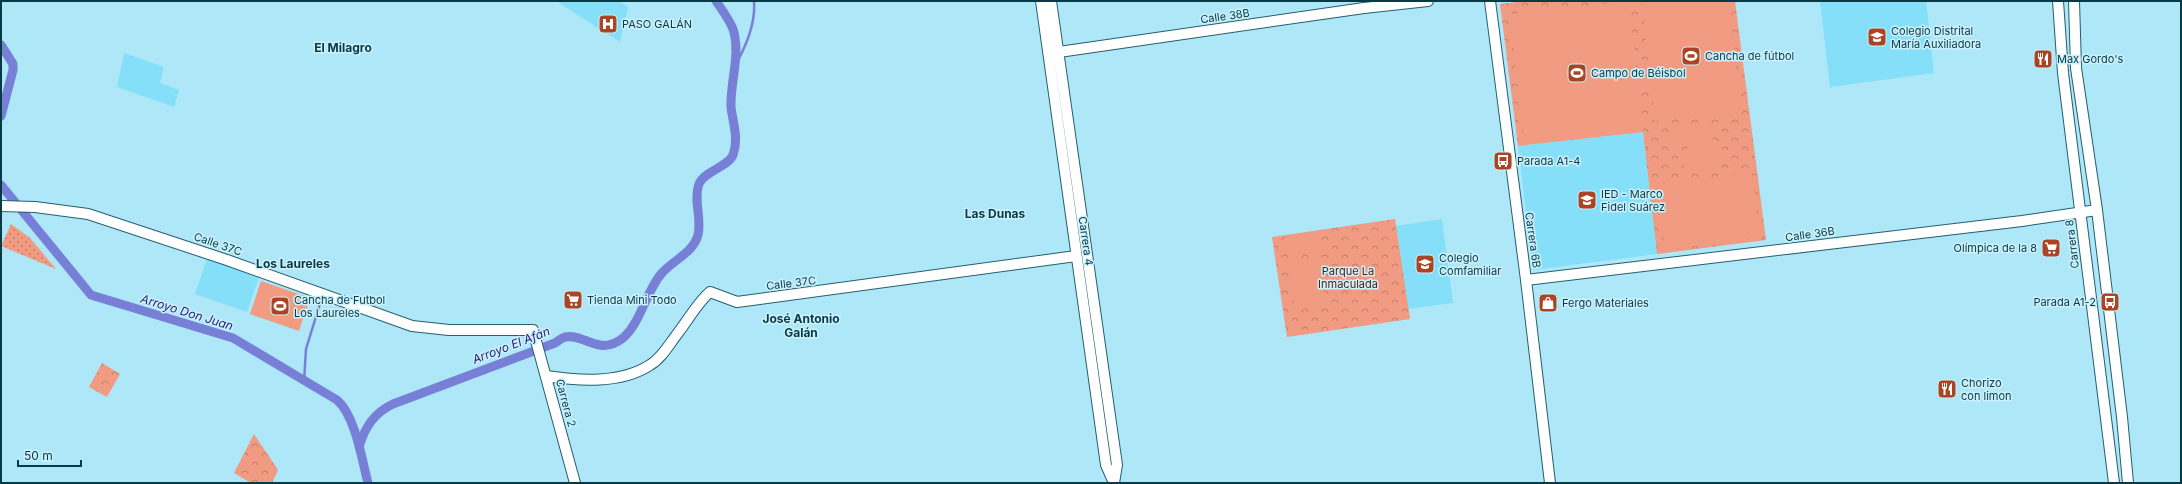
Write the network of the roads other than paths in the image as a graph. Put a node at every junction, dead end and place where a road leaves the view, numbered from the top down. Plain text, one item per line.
1 (1041, 1) edge
2 (1051, 1) edge
3 (1428, 1) edge
4 (1490, 1) edge
5 (2058, 1) edge
6 (2074, 1) edge
7 (1053, 52) junction
8 (6, 206) edge
9 (2097, 210) junction
10 (2081, 213) junction
11 (1076, 256) junction
12 (1526, 280) junction
13 (533, 330) joint
14 (546, 376) junction
15 (575, 483) edge
16 (1114, 483) edge
17 (1550, 483) edge
18 (2114, 483) edge
19 (2128, 483) edge

1 - 7 street, Carrera 4
2 - 7 street, Carrera 4
3 - 7 street, Calle 38B
4 - 12 street, Carrera 6B
5 - 10 street, Carrera 8
6 - 9 street
7 - 11 street, Carrera 4
7 - 16 street, Carrera 4
8 - 13 street, Calle 37C
9 - 10 street, Calle 36B
9 - 19 street
10 - 12 street, Calle 36B
10 - 18 street, Carrera 8
11 - 14 street, Calle 37C
11 - 16 street, Carrera 4
12 - 17 street, Carrera 6B
13 - 14 street, Carrera 2
14 - 15 street, Carrera 2

